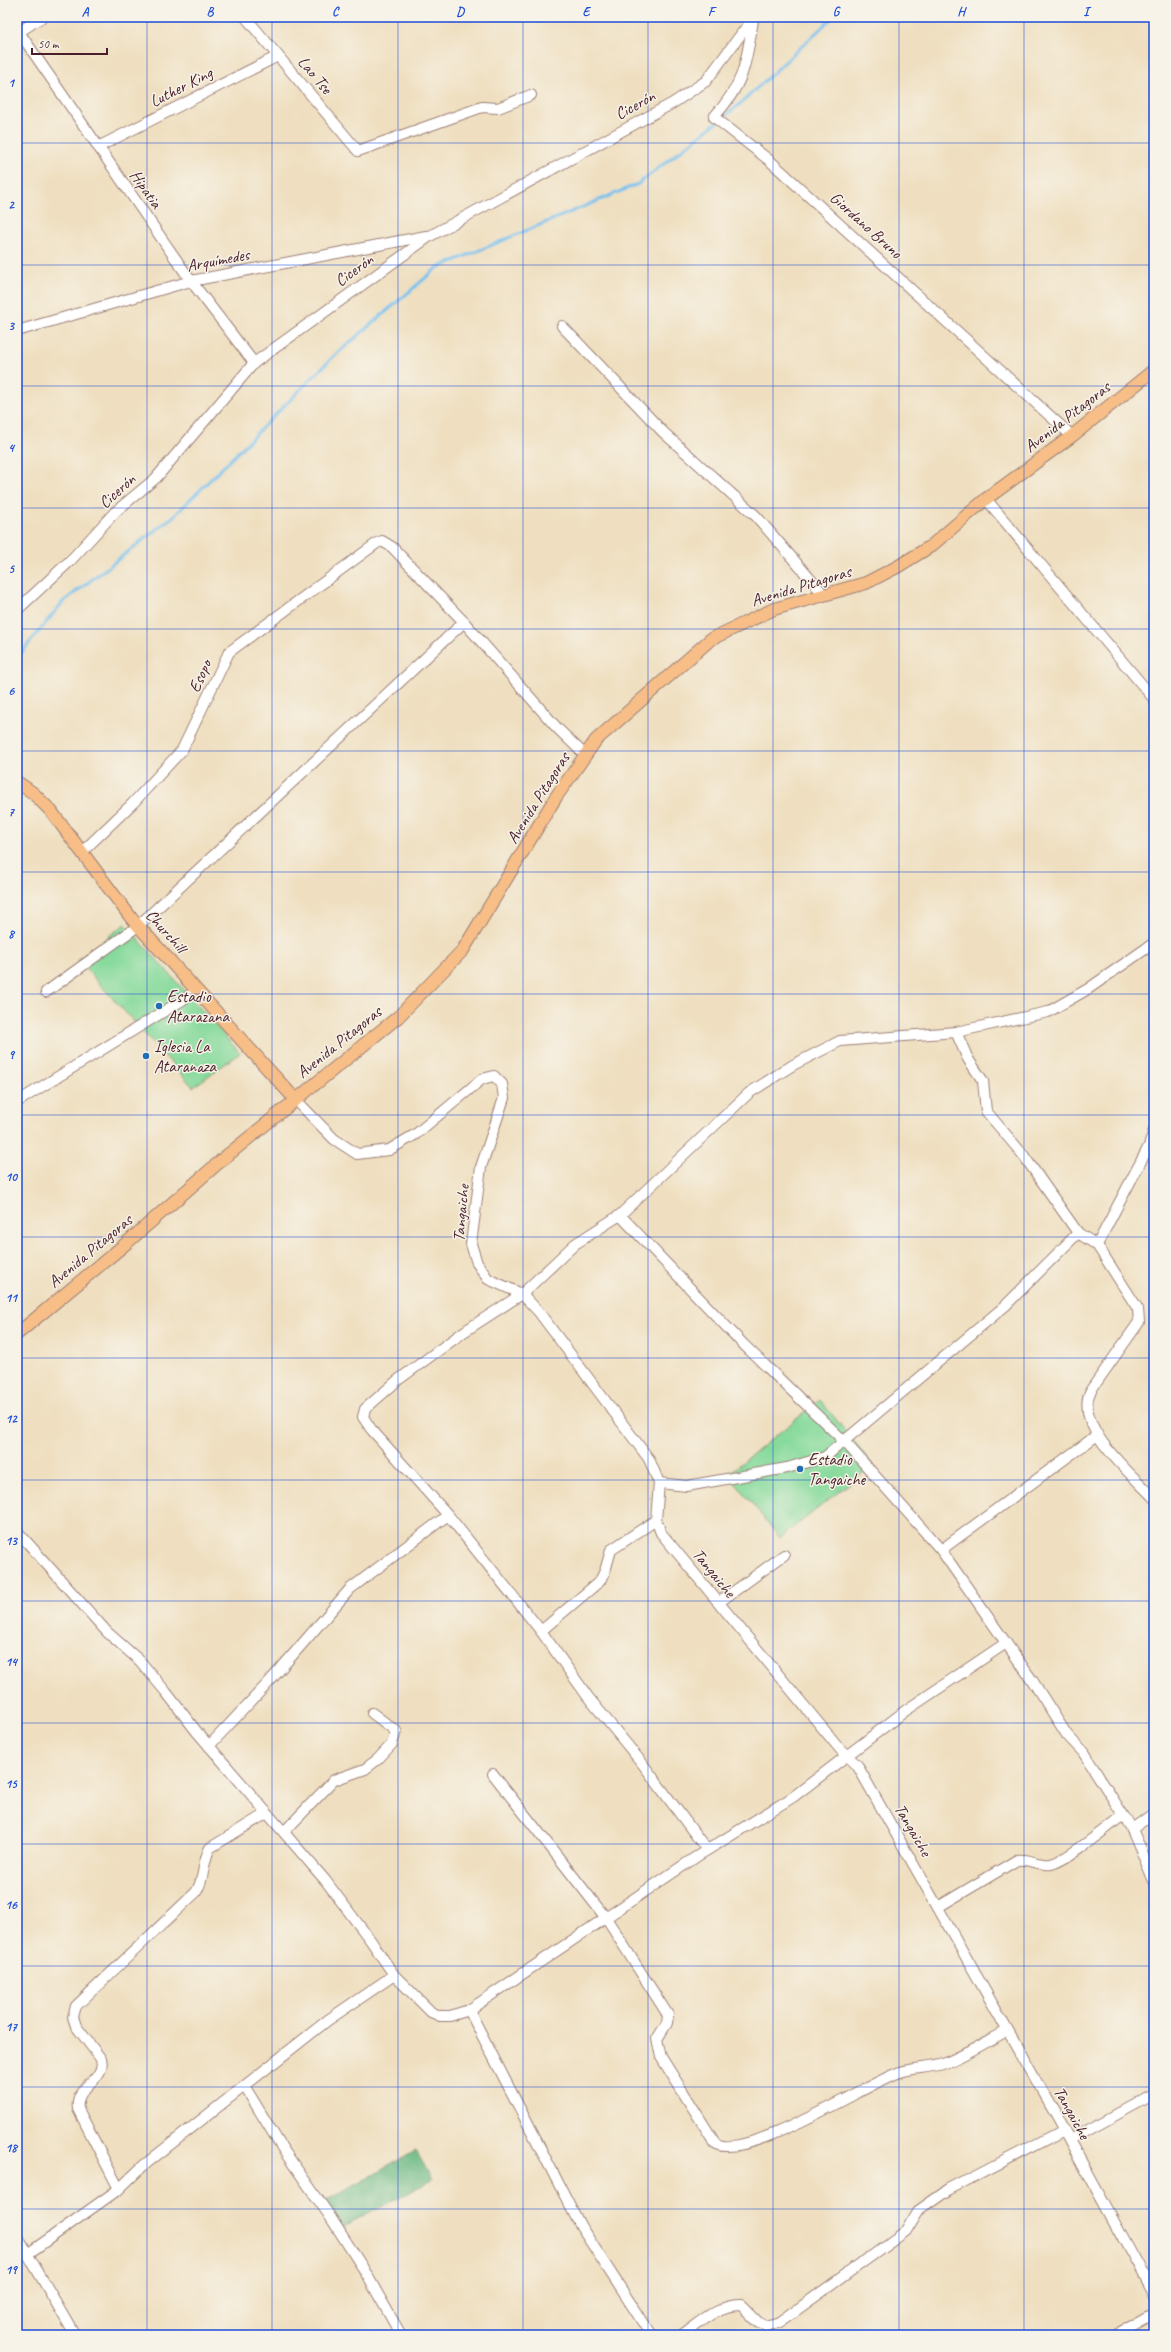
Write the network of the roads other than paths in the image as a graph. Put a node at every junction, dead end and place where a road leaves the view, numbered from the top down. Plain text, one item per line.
1 (42, 17) edge
2 (248, 18) edge
3 (754, 18) edge
4 (18, 31) edge
5 (278, 56) junction
6 (531, 95) dead end
7 (98, 147) junction
8 (430, 236) junction
9 (191, 281) junction
10 (562, 326) dead end
11 (17, 331) edge
12 (254, 363) junction
13 (1154, 370) edge
14 (1072, 436) junction
15 (986, 499) junction
16 (824, 595) junction
17 (17, 610) edge
18 (464, 622) junction
19 (1154, 698) edge
20 (585, 754) junction
21 (17, 782) edge
22 (82, 852) junction
23 (138, 926) junction
24 (1154, 943) edge
25 (197, 991) junction
26 (46, 992) dead end
27 (956, 1032) junction
28 (295, 1099) junction
29 (17, 1102) edge
30 (1154, 1130) edge
31 (1151, 1150) edge
32 (620, 1215) junction
33 (1078, 1233) junction
34 (1097, 1245) junction
35 (522, 1294) junction
36 (17, 1334) edge
37 (1096, 1436) junction
38 (845, 1442) junction
39 (659, 1483) junction
40 (1154, 1498) edge
41 (448, 1515) junction
42 (656, 1520) junction
43 (17, 1531) edge
44 (941, 1550) junction
45 (784, 1554) dead end
46 (718, 1603) junction
47 (541, 1631) junction
48 (1006, 1643) junction
49 (372, 1713) dead end
50 (209, 1746) junction
51 (846, 1754) junction
52 (493, 1774) dead end
53 (267, 1813) junction
54 (1154, 1813) edge
55 (1122, 1816) junction
56 (1132, 1829) junction
57 (284, 1832) junction
58 (707, 1850) junction
59 (1154, 1881) edge
60 (938, 1907) junction
61 (606, 1918) junction
62 (394, 1975) junction
63 (469, 2010) junction
64 (1007, 2031) junction
65 (245, 2087) junction
66 (1154, 2094) edge
67 (1064, 2130) junction
68 (1070, 2140) junction
69 (119, 2189) junction
70 (17, 2236) edge
71 (29, 2253) junction
72 (1154, 2295) edge
73 (1154, 2312) edge
74 (75, 2335) edge
75 (401, 2335) edge
76 (652, 2335) edge
77 (682, 2335) edge
78 (1115, 2335) edge

1 - 4 street
2 - 5 street, Lao Tse
3 - 8 street, Cicerón
3 - 14 street, Giordano Bruno
4 - 7 street, Hipatia
5 - 6 street, Lao Tse
5 - 7 street, Luther King
7 - 9 street, Hipatia
8 - 9 street, Arquímedes
8 - 12 street, Cicerón
9 - 11 street, Arquímedes
9 - 12 street, Hipatia
10 - 16 street
12 - 17 street, Cicerón
13 - 14 main road, Avenida Pitagoras
14 - 15 main road, Avenida Pitagoras
15 - 16 main road, Avenida Pitagoras
15 - 19 street
16 - 20 main road, Avenida Pitagoras
18 - 20 street
18 - 22 street, Esopo
18 - 23 street
20 - 28 main road, Avenida Pitagoras
21 - 22 main road, Churchill
22 - 23 main road, Churchill
23 - 25 main road, Churchill
23 - 26 street
24 - 27 street
25 - 28 main road, Churchill
25 - 29 street
27 - 32 street
27 - 33 street
28 - 35 street, Tangaiche
28 - 36 main road, Avenida Pitagoras
30 - 31 street
31 - 34 street
32 - 35 street
32 - 38 street
33 - 34 street
33 - 38 street
34 - 37 street
35 - 39 street, Tangaiche
35 - 41 street
37 - 40 street
37 - 44 street
38 - 39 street
38 - 44 street
39 - 42 street, Tangaiche
41 - 47 street
41 - 50 street
42 - 46 street, Tangaiche
42 - 47 street
43 - 50 street
44 - 48 street
45 - 46 street
46 - 51 street, Tangaiche
47 - 58 street
48 - 51 street
48 - 55 street
49 - 57 street
50 - 53 street
51 - 58 street
51 - 60 street, Tangaiche
52 - 61 street
53 - 57 street
53 - 69 street
54 - 56 street
55 - 56 street
55 - 60 street
56 - 59 street
57 - 62 street
58 - 61 street
60 - 64 street, Tangaiche
61 - 63 street
61 - 64 street
62 - 63 street
62 - 65 street
63 - 76 street
64 - 67 street, Tangaiche
65 - 69 street
65 - 75 street
66 - 68 street
67 - 68 street, Tangaiche
67 - 77 street
68 - 72 street, Tangaiche
69 - 71 street
70 - 71 street
71 - 74 street
73 - 78 street

